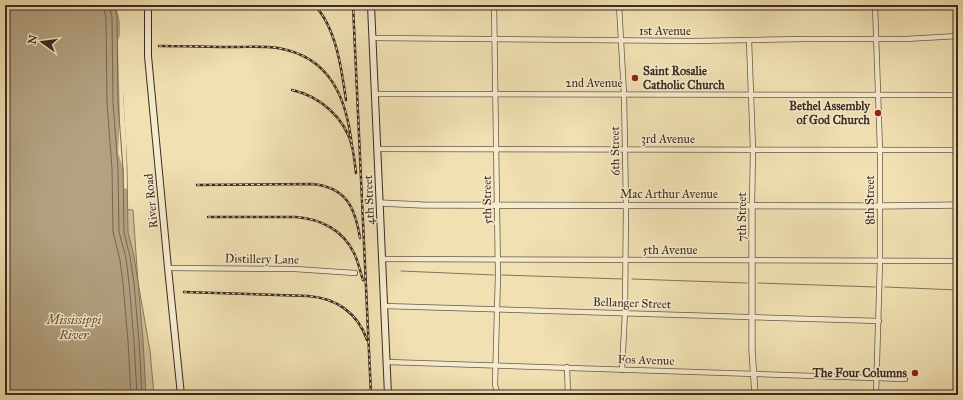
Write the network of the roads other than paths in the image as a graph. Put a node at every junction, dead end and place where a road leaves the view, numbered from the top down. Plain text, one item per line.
1 (148, 5) edge
2 (371, 5) edge
3 (494, 5) edge
4 (619, 5) edge
5 (874, 5) edge
6 (958, 36) edge
7 (372, 38) junction
8 (876, 39) junction
9 (495, 40) junction
10 (621, 40) junction
11 (749, 40) junction
12 (496, 93) junction
13 (375, 94) junction
14 (624, 94) junction
15 (751, 94) junction
16 (878, 95) junction
17 (958, 95) edge
18 (378, 149) junction
19 (497, 149) junction
20 (625, 149) junction
21 (753, 149) junction
22 (880, 150) junction
23 (958, 150) edge
24 (380, 204) junction
25 (498, 205) junction
26 (626, 205) junction
27 (752, 205) junction
28 (958, 205) edge
29 (880, 206) junction
30 (382, 259) junction
31 (498, 260) junction
32 (626, 260) junction
33 (752, 260) junction
34 (880, 261) junction
35 (958, 261) edge
36 (168, 268) junction
37 (355, 273) dead end
38 (384, 306) junction
39 (498, 309) junction
40 (625, 312) junction
41 (752, 317) junction
42 (879, 321) junction
43 (387, 362) junction
44 (496, 365) junction
45 (568, 367) junction
46 (622, 370) junction
47 (754, 373) junction
48 (877, 378) junction
49 (905, 379) dead end
50 (181, 395) edge
51 (388, 395) edge
52 (498, 395) edge
53 (568, 395) edge
54 (755, 395) edge
55 (876, 395) edge

1 - 36 main road, River Road
2 - 7 main road, 4th Street
3 - 9 street, 5th Street
4 - 10 street, 6th Street
5 - 8 street, 8th Street
6 - 8 street, 1st Avenue
7 - 9 street, 1st Avenue
7 - 13 main road, 4th Street
8 - 11 street, 1st Avenue
8 - 16 street, 8th Street
9 - 10 street, 1st Avenue
9 - 12 street, 5th Street
10 - 11 street, 1st Avenue
10 - 14 street, 6th Street
11 - 15 street, 7th Street
12 - 13 street, 2nd Avenue
12 - 14 street, 2nd Avenue
12 - 19 street, 5th Street
13 - 18 main road, 4th Street
14 - 15 street, 2nd Avenue
14 - 20 street, 6th Street
15 - 16 street, 2nd Avenue
15 - 21 street, 7th Street
16 - 17 street, 2nd Avenue
16 - 22 street, 8th Street
18 - 19 street, 3rd Avenue
18 - 24 main road, 4th Street
19 - 20 street, 3rd Avenue
19 - 25 street, 5th Street
20 - 21 street, 3rd Avenue
20 - 26 street, 6th Street
21 - 22 street, 3rd Avenue
21 - 27 street, 7th Street
22 - 23 street, 3rd Avenue
22 - 29 street, 8th Street
24 - 25 street, Mac Arthur Avenue
24 - 30 main road, 4th Street
25 - 26 street, Mac Arthur Avenue
25 - 31 street, 5th Street
26 - 27 street, Mac Arthur Avenue
26 - 32 street, 6th Street
27 - 29 street, Mac Arthur Avenue
27 - 33 street, 7th Street
28 - 29 street, Mac Arthur Avenue
29 - 34 street, 8th Street
30 - 31 street, 5th Avenue
30 - 38 main road, 4th Street
31 - 32 street, 5th Avenue
31 - 39 street, 5th Street
32 - 33 street, 5th Avenue
32 - 40 street, 6th Street
33 - 34 street, 5th Avenue
33 - 41 street, 7th Street
34 - 35 street, 5th Avenue
34 - 42 street, 8th Street
36 - 37 street, Distillery Lane
36 - 50 main road, River Road
38 - 39 street, Bellanger Street
38 - 43 main road, 4th Street
39 - 40 street, Bellanger Street
39 - 44 street, 5th Street
40 - 41 street, Bellanger Street
40 - 46 street, 6th Street
41 - 42 street, Bellanger Street
41 - 47 street, 7th Street
42 - 48 street, 8th Street
43 - 44 street, Fos Avenue
43 - 51 main road, 4th Street
44 - 45 street, Fos Avenue
44 - 52 street, 5th Street
45 - 46 street, Fos Avenue
45 - 53 street
46 - 47 street, Fos Avenue
47 - 48 street, Fos Avenue
47 - 54 street, 7th Street
48 - 49 street, Fos Avenue
48 - 55 street, 8th Street

